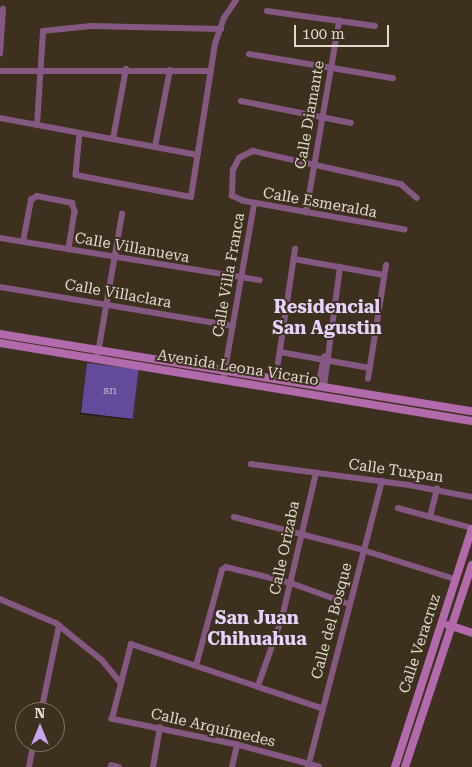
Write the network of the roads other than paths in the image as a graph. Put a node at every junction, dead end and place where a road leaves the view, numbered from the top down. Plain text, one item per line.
1 (236, 0) edge
2 (3, 8) dead end
3 (267, 10) dead end
4 (339, 21) junction
5 (374, 26) dead end
6 (1, 29) edge
7 (221, 29) junction
8 (0, 54) edge
9 (249, 54) dead end
10 (331, 68) junction
11 (126, 69) junction
12 (40, 70) junction
13 (170, 70) junction
14 (0, 71) edge
15 (211, 71) junction
16 (393, 78) dead end
17 (241, 101) dead end
18 (323, 117) junction
19 (0, 118) edge
20 (351, 123) dead end
21 (36, 125) junction
22 (80, 133) junction
23 (113, 139) junction
24 (156, 147) junction
25 (198, 155) junction
26 (315, 163) junction
27 (418, 198) dead end
28 (254, 204) junction
29 (306, 213) junction
30 (122, 214) dead end
31 (406, 230) dead end
32 (0, 238) edge
33 (24, 242) junction
34 (295, 249) dead end
35 (69, 250) junction
36 (113, 258) junction
37 (294, 259) junction
38 (386, 265) dead end
39 (340, 267) junction
40 (384, 275) junction
41 (241, 280) junction
42 (260, 280) dead end
43 (0, 286) edge
44 (105, 305) junction
45 (233, 326) junction
46 (0, 334) edge
47 (0, 343) edge
48 (280, 352) junction
49 (97, 356) junction
50 (325, 360) junction
51 (278, 363) dead end
52 (370, 368) junction
53 (224, 375) junction
54 (368, 379) dead end
55 (321, 387) junction
56 (472, 411) edge
57 (472, 421) edge
58 (250, 464) dead end
59 (316, 473) junction
60 (382, 481) junction
61 (437, 490) junction
62 (472, 497) edge
63 (398, 508) dead end
64 (234, 517) dead end
65 (430, 517) junction
66 (472, 529) edge
67 (300, 534) junction
68 (363, 550) junction
69 (472, 565) edge
70 (455, 580) junction
71 (291, 584) junction
72 (0, 599) edge
73 (349, 604) junction
74 (441, 623) junction
75 (59, 626) junction
76 (452, 626) junction
77 (472, 633) edge
78 (196, 666) junction
79 (121, 683) junction
80 (258, 686) junction
81 (42, 702) edge
82 (322, 708) junction
83 (160, 728) junction
84 (237, 745) junction
85 (32, 752) edge
86 (111, 765) dead end
87 (308, 765) edge
88 (28, 767) edge
89 (119, 767) edge
90 (153, 767) edge
91 (232, 767) edge
92 (319, 767) edge
93 (394, 767) edge
94 (406, 767) edge

1 - 7 street
2 - 6 street
3 - 4 street
4 - 5 street
4 - 10 street, Calle Diamante
6 - 8 street
7 - 12 street
7 - 15 street
9 - 10 street
10 - 16 street
10 - 18 street, Calle Diamante
11 - 12 street
11 - 13 street
11 - 23 street
12 - 14 street
12 - 21 street
13 - 15 street
13 - 24 street
15 - 25 street
17 - 18 street
18 - 20 street
18 - 26 street, Calle Diamante
19 - 21 street
21 - 22 street
22 - 23 street
22 - 25 street
23 - 24 street
24 - 25 street
26 - 27 street
26 - 28 street, Calle Esmeralda
26 - 29 street, Calle Diamante
28 - 29 street, Calle Esmeralda
28 - 41 street, Calle Villa Franca
29 - 31 street, Calle Esmeralda
30 - 36 street
32 - 33 street, Calle Villanueva
33 - 35 street, Calle Villanueva
33 - 35 street
34 - 37 street
35 - 36 street, Calle Villanueva
36 - 41 street, Calle Villanueva
36 - 44 street
37 - 39 street
37 - 48 street
38 - 40 street
39 - 40 street
39 - 50 street
40 - 52 street
41 - 42 street, Calle Villanueva
41 - 45 street, Calle Villa Franca
43 - 44 street, Calle Villaclara
44 - 45 street, Calle Villaclara
44 - 49 street
45 - 53 street, Calle Villa Franca
46 - 49 street, Avenida Leona Vicario
47 - 49 street, Avenida Leona Vicario
48 - 50 street
48 - 51 street
49 - 53 street, Avenida Leona Vicario
50 - 52 street
50 - 55 street
52 - 54 street
53 - 55 street, Avenida Leona Vicario
53 - 57 street, Avenida Leona Vicario
55 - 56 street, Avenida Leona Vicario
58 - 59 street, Calle Tuxpan
59 - 60 street, Calle Tuxpan
59 - 67 street, Calle Orizaba
60 - 61 street, Calle Tuxpan
60 - 68 street, Calle del Bosque
61 - 62 street, Calle Tuxpan
61 - 65 street
63 - 65 street
64 - 67 street
65 - 66 street
66 - 70 street, Calle Veracruz
67 - 68 street
67 - 71 street, Calle Orizaba
68 - 70 street
68 - 73 street, Calle del Bosque
69 - 76 street, Calle Veracruz
70 - 74 street, Calle Veracruz
71 - 73 street
71 - 78 street
71 - 80 street, Calle Orizaba
72 - 75 street
73 - 82 street, Calle del Bosque
74 - 76 street
74 - 93 street, Calle Veracruz
75 - 79 street
75 - 81 street
76 - 77 street
76 - 94 street, Calle Veracruz
78 - 79 street
78 - 80 street
79 - 83 street, Calle Arquímedes
80 - 82 street
82 - 87 street, Calle del Bosque
83 - 84 street, Calle Arquímedes
83 - 90 street
84 - 87 street, Calle Arquímedes
84 - 91 street
85 - 88 street
86 - 89 street
87 - 92 street, Calle Arquímedes

